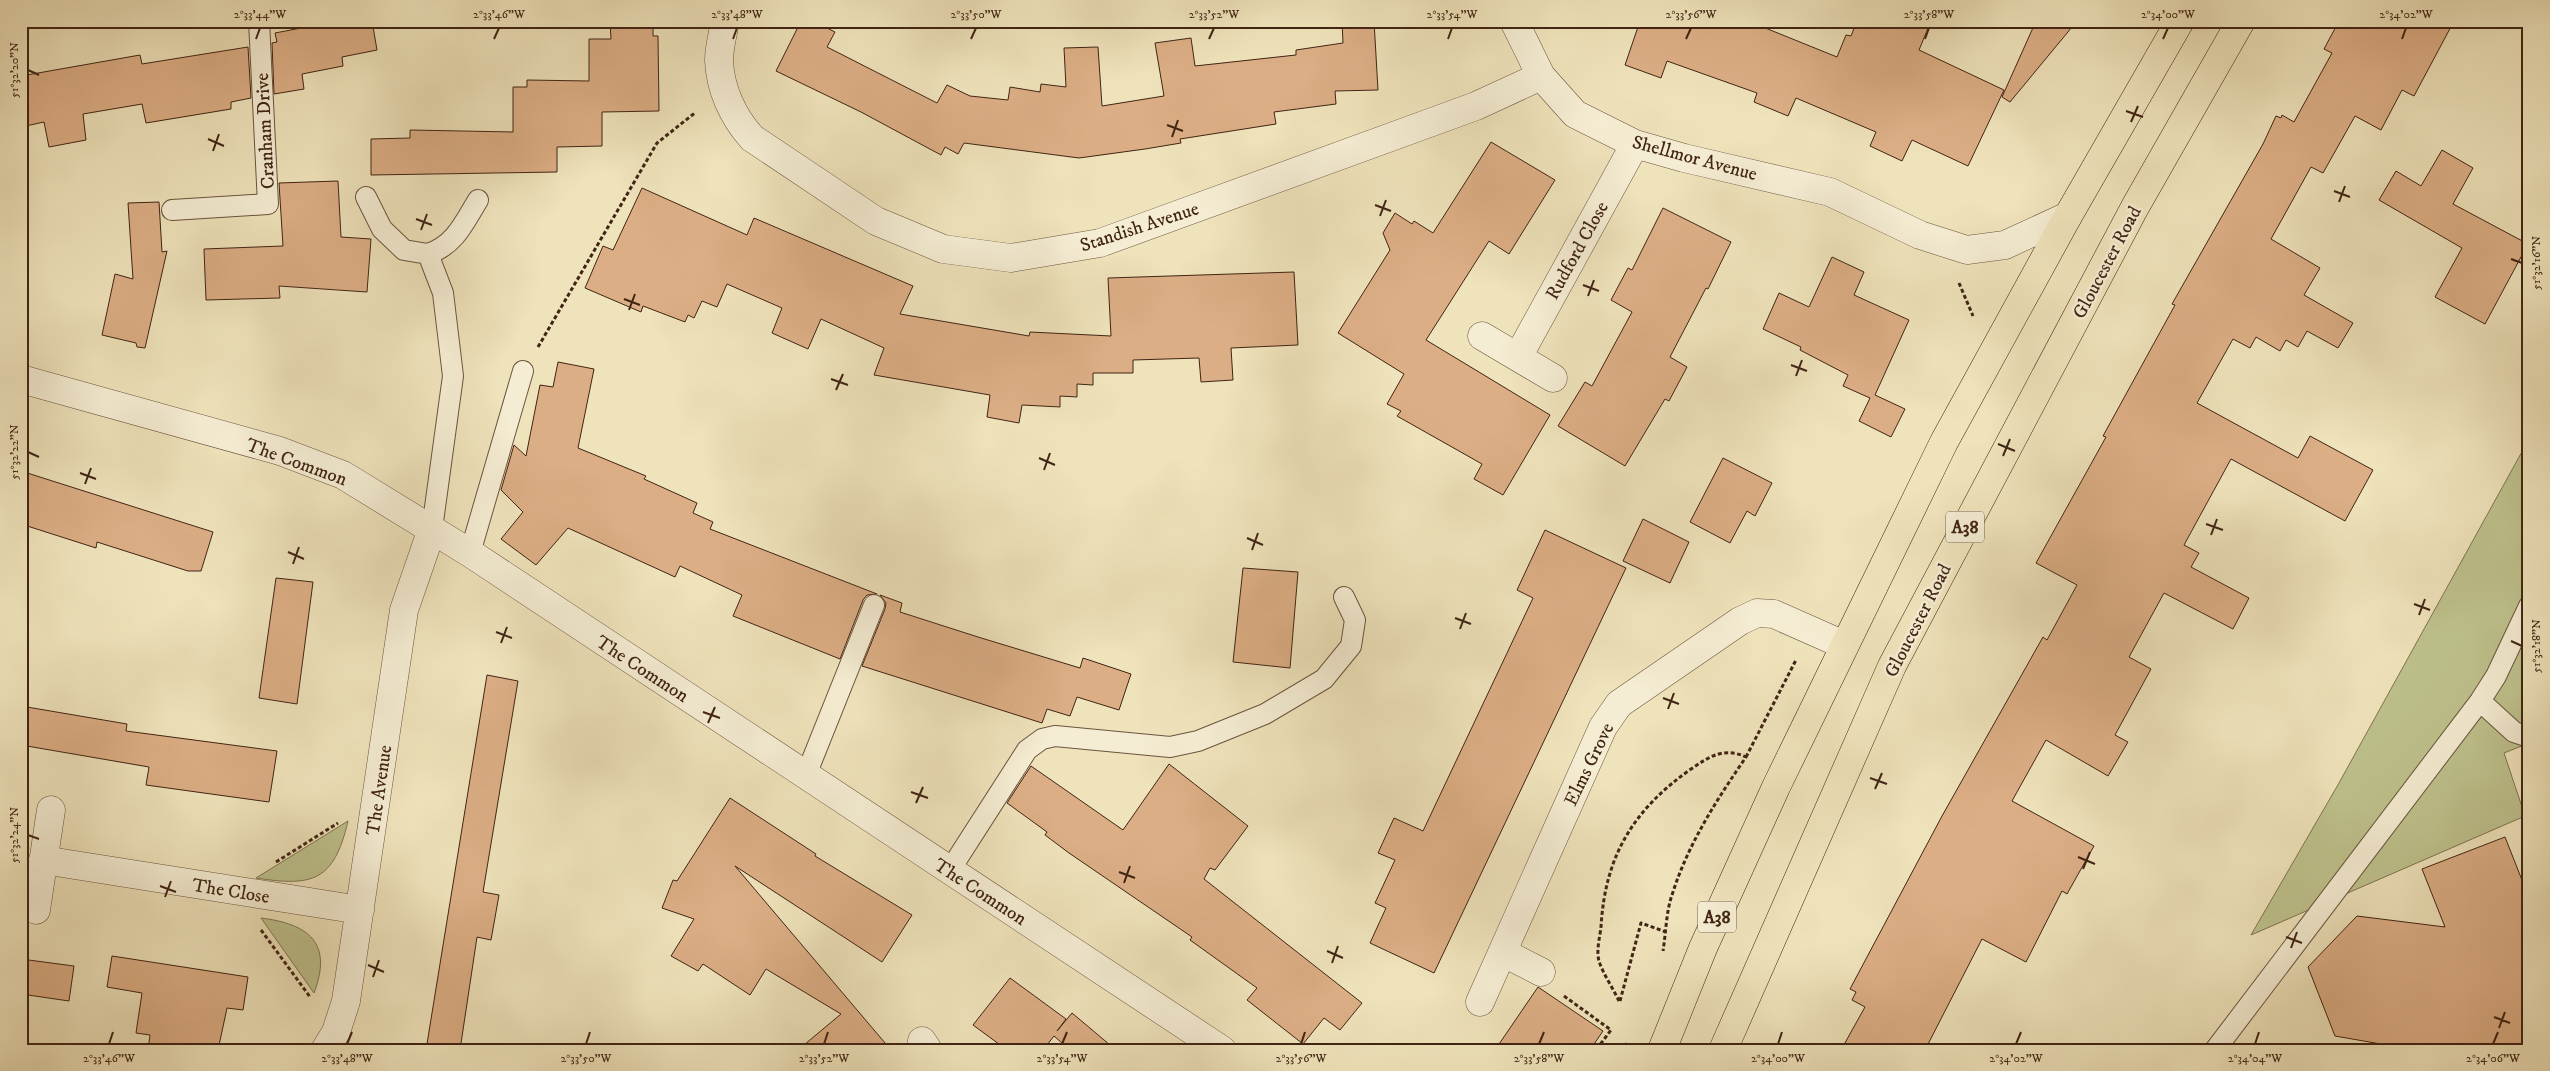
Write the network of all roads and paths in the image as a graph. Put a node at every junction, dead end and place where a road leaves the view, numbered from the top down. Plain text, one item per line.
1 (259, 21) edge
2 (725, 21) edge
3 (1514, 21) edge
4 (2180, 21) edge
5 (2241, 21) edge
6 (1541, 76) junction
7 (724, 91) junction
8 (1635, 144) junction
9 (366, 197) dead end
10 (478, 200) dead end
11 (172, 210) dead end
12 (2068, 216) junction
13 (428, 254) junction
14 (1955, 279) dead end
15 (1482, 336) dead end
16 (1518, 356) junction
17 (523, 371) joint
18 (1982, 371) junction
19 (1553, 378) dead end
20 (21, 379) edge
21 (432, 529) junction
22 (470, 553) junction
23 (1344, 597) dead end
24 (874, 605) dead end
25 (2529, 606) edge
26 (1811, 630) junction
27 (1844, 645) junction
28 (2480, 700) junction
29 (2529, 737) edge
30 (1746, 757) junction
31 (806, 775) junction
32 (51, 810) dead end
33 (44, 860) junction
34 (950, 870) junction
35 (36, 910) dead end
36 (360, 910) junction
37 (1666, 932) junction
38 (1504, 953) junction
39 (1662, 957) dead end
40 (1541, 972) joint
41 (1480, 1002) dead end
42 (1628, 1041) dead end
43 (325, 1050) edge
44 (1222, 1050) edge
45 (1596, 1050) edge
46 (1624, 1050) edge
47 (1662, 1050) edge
48 (1723, 1050) edge
49 (2215, 1050) edge

1 - 11 lane, Cranham Drive
2 - 7 street, Standish Avenue
3 - 6 street, Shellmor Avenue
4 - 12 main road, A38
5 - 48 main road, Gloucester Road / A38
6 - 7 street, Standish Avenue
6 - 8 street, Shellmor Avenue
7 - 17 path
8 - 12 street, Shellmor Avenue
8 - 16 street, Rudford Close
9 - 13 lane
10 - 13 lane
12 - 18 main road, A38
13 - 21 lane
14 - 18 path
15 - 16 street
16 - 19 street
17 - 22 lane
18 - 27 main road, A38
20 - 21 street, The Common
21 - 22 street, The Common
21 - 36 street, The Avenue
22 - 31 street, The Common
23 - 34 lane
24 - 31 lane
25 - 28 lane
26 - 27 street, Elms Grove
26 - 30 path
26 - 38 street, Elms Grove
27 - 47 main road, A38
28 - 29 lane
28 - 49 lane
30 - 37 path
30 - 37 path
31 - 34 street, The Common
32 - 33 street
33 - 35 street
33 - 36 street, The Close
34 - 44 street, The Common
36 - 43 street, The Avenue
37 - 39 path
38 - 40 street
38 - 41 street, Elms Grove
40 - 45 path
42 - 46 path

